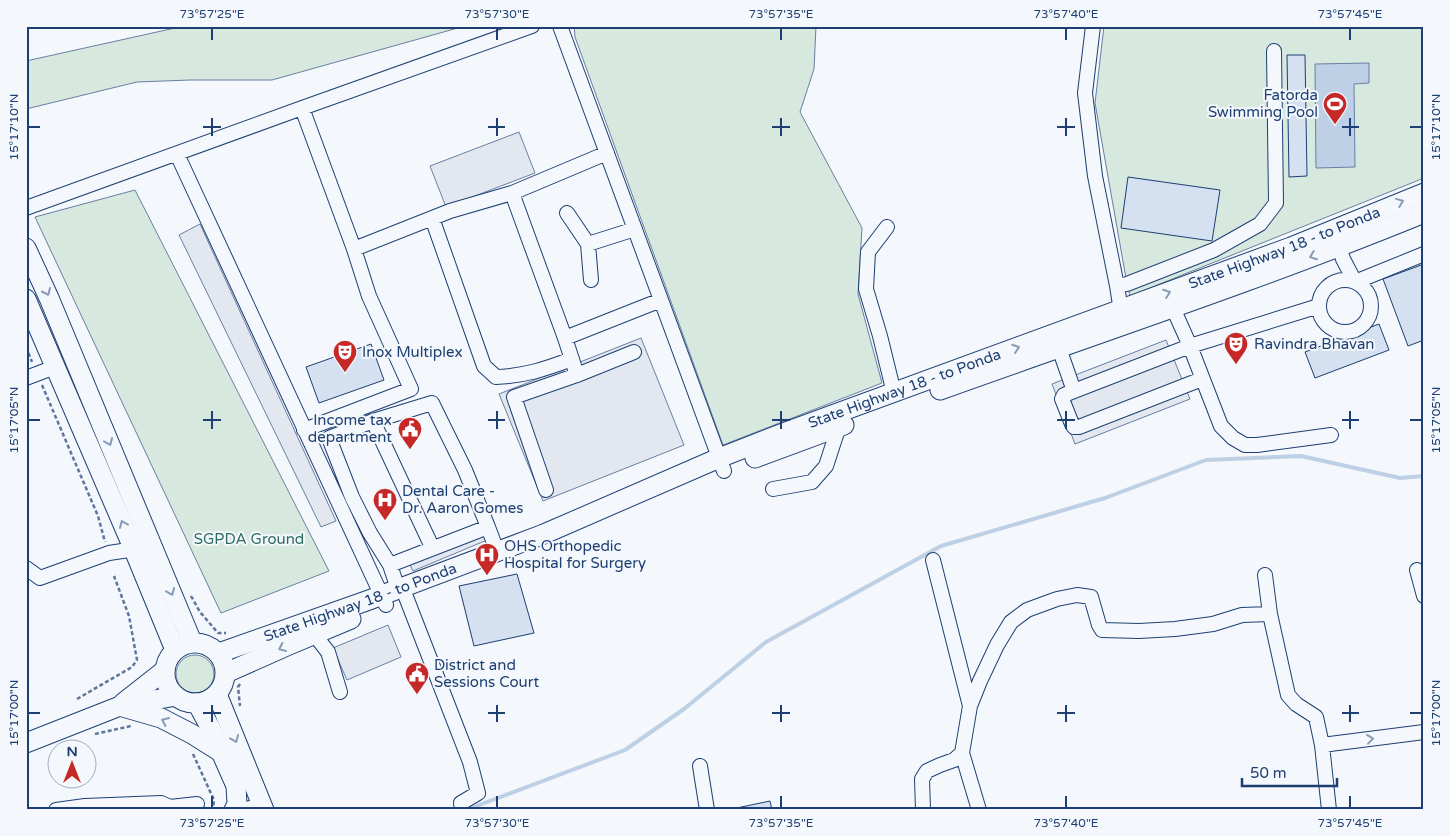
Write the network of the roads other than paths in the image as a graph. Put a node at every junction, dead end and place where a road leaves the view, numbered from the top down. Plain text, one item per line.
1 (532, 26) edge
2 (560, 26) edge
3 (1093, 26) edge
4 (1274, 51) dead end
5 (302, 108) junction
6 (607, 153) junction
7 (176, 154) junction
8 (512, 193) junction
9 (1424, 193) edge
10 (26, 208) edge
11 (567, 213) dead end
12 (1424, 213) edge
13 (432, 218) junction
14 (887, 226) dead end
15 (635, 229) junction
16 (588, 244) junction
17 (1338, 246) junction
18 (26, 248) edge
19 (354, 249) junction
20 (1424, 254) edge
21 (591, 280) dead end
22 (1355, 282) junction
23 (1117, 286) junction
24 (26, 299) edge
25 (661, 300) junction
26 (1319, 306) junction
27 (1172, 308) junction
28 (1122, 317) junction
29 (565, 338) junction
30 (1190, 346) junction
31 (1059, 348) junction
32 (634, 352) dead end
33 (572, 359) junction
34 (55, 367) junction
35 (577, 375) junction
36 (26, 378) edge
37 (1202, 378) junction
38 (1074, 391) junction
39 (894, 393) junction
40 (374, 420) junction
41 (839, 426) junction
42 (304, 430) junction
43 (1331, 435) dead end
44 (722, 464) junction
45 (773, 489) dead end
46 (546, 490) dead end
47 (488, 526) junction
48 (432, 547) junction
49 (143, 548) junction
50 (497, 551) junction
51 (933, 560) dead end
52 (390, 564) junction
53 (26, 568) edge
54 (1417, 570) dead end
55 (1264, 575) dead end
56 (393, 596) junction
57 (1424, 596) edge
58 (1270, 614) junction
59 (314, 634) junction
60 (192, 642) junction
61 (174, 650) junction
62 (219, 653) junction
63 (165, 670) junction
64 (226, 674) junction
65 (340, 692) dead end
66 (217, 694) junction
67 (176, 696) junction
68 (197, 703) junction
69 (120, 706) junction
70 (970, 706) junction
71 (1424, 732) edge
72 (26, 743) edge
73 (1322, 745) junction
74 (222, 753) junction
75 (962, 753) junction
76 (700, 766) dead end
77 (198, 804) dead end
78 (462, 806) edge
79 (170, 808) edge
80 (56, 810) edge
81 (234, 810) edge
82 (240, 810) edge
83 (254, 810) edge
84 (264, 810) edge
85 (707, 810) edge
86 (923, 810) edge
87 (979, 810) edge
88 (1329, 810) edge

1 - 5 street
2 - 6 street
3 - 23 street
4 - 23 street
5 - 7 street
5 - 19 street
6 - 8 street
6 - 15 street
7 - 10 street
7 - 42 street
8 - 13 street
8 - 29 street
28 -> 9 main road, State Highway 18 - to Ponda
11 - 16 street
12 - 17 main road, State Highway 18 - to Ponda
13 - 19 street
13 - 33 street
14 - 39 street
15 - 16 street
15 - 25 street
16 - 21 street
17 - 22 street
17 -> 27 main road, State Highway 18 - to Ponda
18 -> 49 main road
19 - 42 street
20 - 22 street
22 - 26 street
22 - 26 street
23 - 28 street
24 - 34 main road
25 - 29 street
25 - 44 street
26 - 30 street
27 - 28 main road, State Highway 18 - to Ponda
27 - 30 street
28 - 31 main road, State Highway 18 - to Ponda
39 -> 28 main road, State Highway 18 - to Ponda
29 - 33 street
30 - 37 street
30 - 38 street
31 - 38 street
31 - 41 main road, State Highway 18 - to Ponda
32 - 35 street
33 - 35 street
34 - 36 street
49 -> 34 main road
35 - 46 street
37 - 38 street
37 - 43 street
39 - 44 main road, State Highway 18 - to Ponda
40 - 47 street
40 - 48 street
40 - 52 street
41 - 44 main road, State Highway 18 - to Ponda
41 - 45 street
42 - 56 street
44 - 50 main road, State Highway 18 - to Ponda
44 - 56 main road, State Highway 18 - to Ponda
47 - 48 street
47 - 50 street
48 - 52 street
49 - 53 street
49 -> 60 main road
49 - 61 main road
50 - 56 main road, State Highway 18 - to Ponda
51 - 70 street
52 - 56 street
54 - 57 street
55 - 58 street
56 - 59 main road, State Highway 18 - to Ponda
56 - 62 main road, State Highway 18 - to Ponda
56 - 78 street
58 - 70 street
58 - 73 street
59 -> 64 main road, State Highway 18 - to Ponda
59 - 65 street
60 - 61 main road
60 - 62 main road
61 - 63 main road
62 - 64 main road
63 - 67 main road
63 - 69 main road
64 - 66 main road
66 - 68 main road
66 -> 84 main road
67 - 68 main road
67 - 69 main road
68 - 74 main road
69 - 72 main road
74 -> 69 main road
70 - 75 street
73 -> 71 street
73 - 88 street
74 - 81 main road
75 - 86 street
75 - 87 street
76 - 85 street
77 - 79 street
79 - 80 street
82 - 83 street

